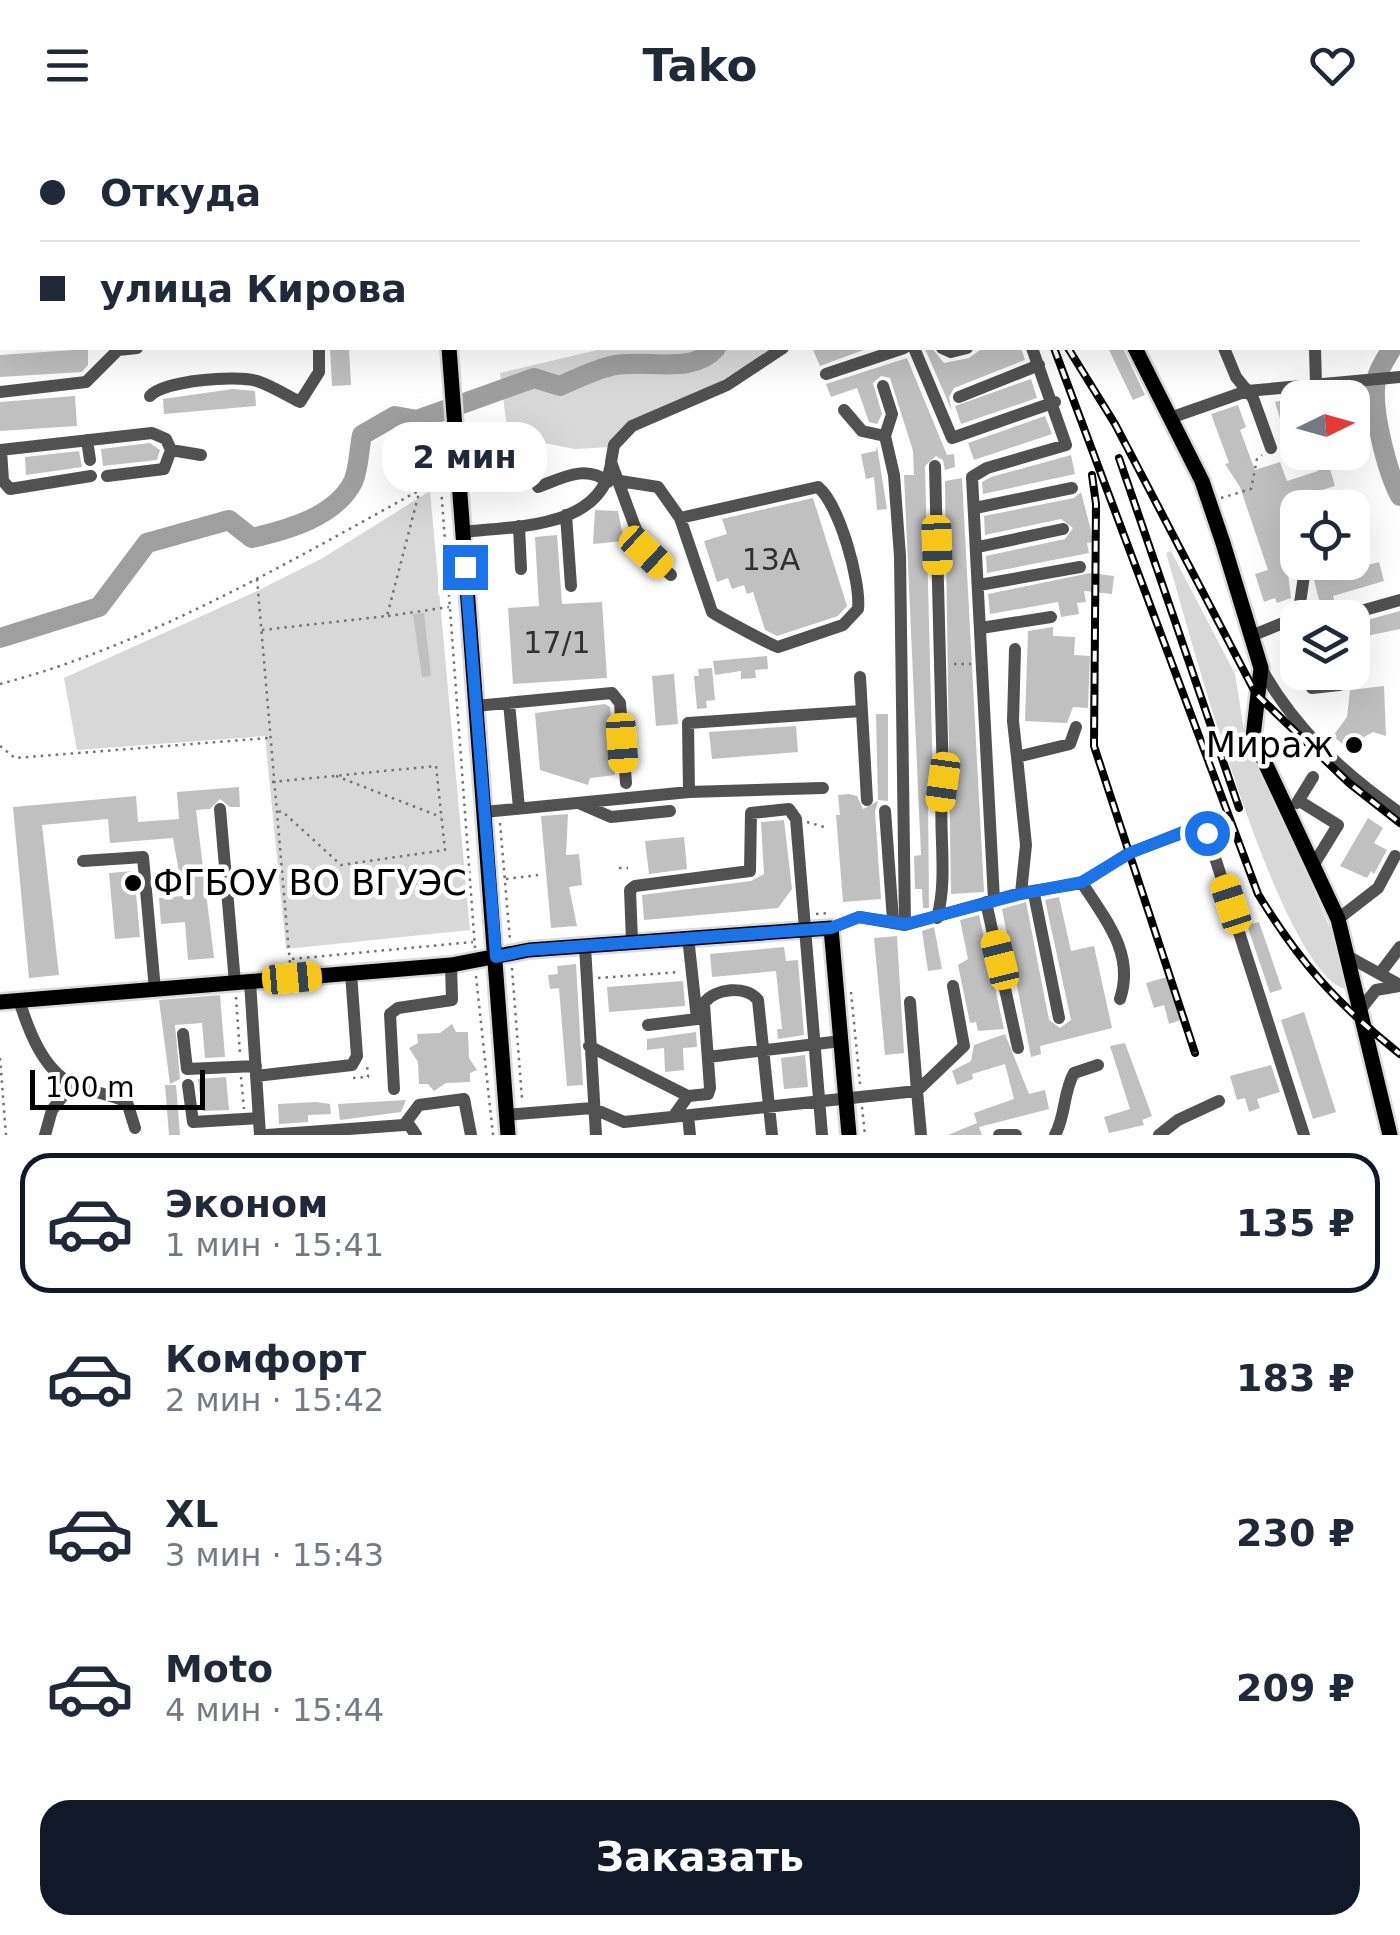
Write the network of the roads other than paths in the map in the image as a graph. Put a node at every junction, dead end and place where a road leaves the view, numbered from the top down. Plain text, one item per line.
1 (118, 350) edge
2 (319, 350) edge
3 (780, 350) edge
4 (898, 350) edge
5 (915, 350) edge
6 (1033, 350) edge
7 (1136, 350) edge
8 (1225, 350) edge
9 (1314, 350) edge
10 (449, 352) edge
11 (1039, 365) junction
12 (826, 374) dead end
13 (1400, 377) edge
14 (1316, 380) edge
15 (1356, 380) edge
16 (884, 386) dead end
17 (1280, 388) edge
18 (1247, 391) junction
19 (0, 392) edge
20 (150, 396) dead end
21 (959, 397) dead end
22 (1055, 402) junction
23 (844, 410) dead end
24 (1170, 418) junction
25 (885, 436) junction
26 (87, 440) junction
27 (1271, 448) road end
28 (0, 450) edge
29 (172, 450) junction
30 (201, 455) dead end
31 (90, 460) dead end
32 (935, 466) dead end
33 (91, 476) dead end
34 (107, 476) dead end
35 (614, 482) junction
36 (538, 488) dead end
37 (1072, 488) dead end
38 (975, 508) junction
39 (566, 515) junction
40 (680, 518) junction
41 (519, 526) junction
42 (1064, 529) dead end
43 (463, 532) junction
44 (978, 547) junction
45 (1080, 567) dead end
46 (521, 569) dead end
47 (671, 574) dead end
48 (979, 585) junction
49 (571, 586) dead end
50 (1400, 600) edge
51 (1370, 608) edge
52 (1051, 617) dead end
53 (1280, 625) edge
54 (981, 628) junction
55 (1251, 636) junction
56 (1016, 649) dead end
57 (1262, 668) junction
58 (860, 676) dead end
59 (509, 703) junction
60 (474, 706) junction
61 (862, 712) junction
62 (1076, 727) dead end
63 (1017, 757) junction
64 (1313, 777) dead end
65 (626, 783) dead end
66 (823, 788) dead end
67 (689, 792) junction
68 (867, 800) dead end
69 (579, 803) junction
70 (1293, 803) junction
71 (519, 808) junction
72 (1398, 808) edge
73 (220, 810) dead end
74 (885, 810) dead end
75 (670, 811) dead end
76 (484, 812) junction
77 (1395, 856) dead end
78 (83, 860) dead end
79 (1314, 864) junction
80 (1082, 882) junction
81 (1027, 894) junction
82 (990, 901) junction
83 (937, 918) junction
84 (1338, 919) junction
85 (899, 922) junction
86 (831, 928) junction
87 (805, 930) junction
88 (688, 938) junction
89 (632, 942) junction
90 (585, 946) junction
91 (1400, 947) edge
92 (1349, 956) junction
93 (496, 957) junction
94 (450, 965) junction
95 (1381, 972) junction
96 (351, 973) junction
97 (243, 982) junction
98 (1399, 985) edge
99 (953, 986) dead end
100 (155, 990) junction
101 (1120, 999) dead end
102 (19, 1000) junction
103 (0, 1002) edge
104 (910, 1002) dead end
105 (1360, 1010) junction
106 (1058, 1018) dead end
107 (701, 1019) junction
108 (648, 1025) dead end
109 (183, 1034) dead end
110 (841, 1041) junction
111 (814, 1044) junction
112 (589, 1046) junction
113 (1018, 1048) dead end
114 (764, 1053) junction
115 (708, 1058) junction
116 (1098, 1065) dead end
117 (256, 1071) junction
118 (72, 1084) junction
119 (188, 1086) dead end
120 (394, 1089) dead end
121 (917, 1091) junction
122 (688, 1096) junction
123 (854, 1097) junction
124 (818, 1100) junction
125 (1219, 1101) dead end
126 (769, 1104) junction
127 (592, 1108) junction
128 (506, 1115) junction
129 (688, 1116) junction
130 (673, 1117) junction
131 (259, 1118) junction
132 (407, 1122) junction
133 (136, 1128) dead end
134 (372, 1131) edge
135 (45, 1135) edge
136 (264, 1135) edge
137 (416, 1135) edge
138 (471, 1135) edge
139 (508, 1135) edge
140 (596, 1135) edge
141 (690, 1135) edge
142 (772, 1135) edge
143 (822, 1135) edge
144 (849, 1135) edge
145 (922, 1135) edge
146 (999, 1135) edge
147 (1016, 1135) edge
148 (1055, 1135) edge
149 (1159, 1135) edge
150 (1304, 1135) edge
151 (1390, 1135) edge

1 - 19 street
2 - 20 street
3 - 35 street
4 - 12 street
5 - 22 street
6 - 11 street
7 - 24 main road
8 - 18 street
9 - 14 street
10 - 43 main road
11 - 21 street
11 - 22 street
13 - 15 street
16 - 25 street
17 - 18 street
18 - 24 street
18 - 27 street
22 - 38 street
23 - 25 street
24 - 55 main road
25 - 85 street
26 - 28 street
26 - 29 street
26 - 31 street
28 - 33 street
29 - 30 street
29 - 34 street
32 - 83 street
35 - 36 street
35 - 39 street
35 - 40 street
35 - 47 street
37 - 38 street
38 - 44 street
39 - 41 street
39 - 49 street
40 - 40 street
41 - 43 street
41 - 46 street
42 - 44 street
43 - 60 main road
44 - 48 street
45 - 48 street
48 - 54 street
50 - 51 street
52 - 54 street
53 - 55 street
54 - 82 street
55 - 57 main road
56 - 63 street
57 - 70 main road
57 - 72 street
58 - 61 street
59 - 60 street
59 - 65 street
59 - 71 street
60 - 76 main road
61 - 67 street
61 - 68 street
62 - 63 street
63 - 81 street
64 - 70 street
66 - 67 street
67 - 69 street
69 - 71 street
69 - 75 street
70 - 79 main road
70 - 79 street
71 - 76 street
73 - 97 street
74 - 85 street
76 - 93 main road
77 - 84 street
78 - 100 street
79 - 84 main road
80 - 81 street
80 - 101 street
80 - 150 street
81 - 82 street
81 - 106 street
82 - 83 street
82 - 113 street
83 - 85 street
84 - 92 main road
85 - 86 street
86 - 87 main road
86 - 110 main road
87 - 88 main road
87 - 89 street
87 - 111 street
88 - 89 main road
88 - 107 street
89 - 90 main road
90 - 93 main road
90 - 112 street
91 - 95 street
92 - 95 street
92 - 105 main road
93 - 94 main road
93 - 128 main road
94 - 96 main road
94 - 120 street
95 - 98 street
96 - 97 main road
96 - 117 street
97 - 100 main road
97 - 117 street
98 - 105 street
99 - 121 street
100 - 102 main road
102 - 103 main road
102 - 118 street
104 - 121 street
105 - 151 main road
107 - 108 street
107 - 114 street
107 - 115 street
109 - 117 street
110 - 111 street
110 - 123 main road
111 - 114 street
111 - 124 street
112 - 122 street
112 - 127 street
114 - 115 street
114 - 126 street
115 - 122 street
116 - 148 street
117 - 131 street
118 - 133 street
118 - 135 street
119 - 131 street
121 - 123 street
121 - 145 street
122 - 130 street
123 - 124 street
123 - 144 main road
124 - 126 street
124 - 143 street
125 - 149 street
126 - 129 street
126 - 142 street
127 - 128 street
127 - 130 street
127 - 140 street
128 - 139 main road
129 - 130 street
129 - 141 street
131 - 136 street
132 - 134 street
132 - 137 street
132 - 138 street
134 - 136 street
146 - 147 street

